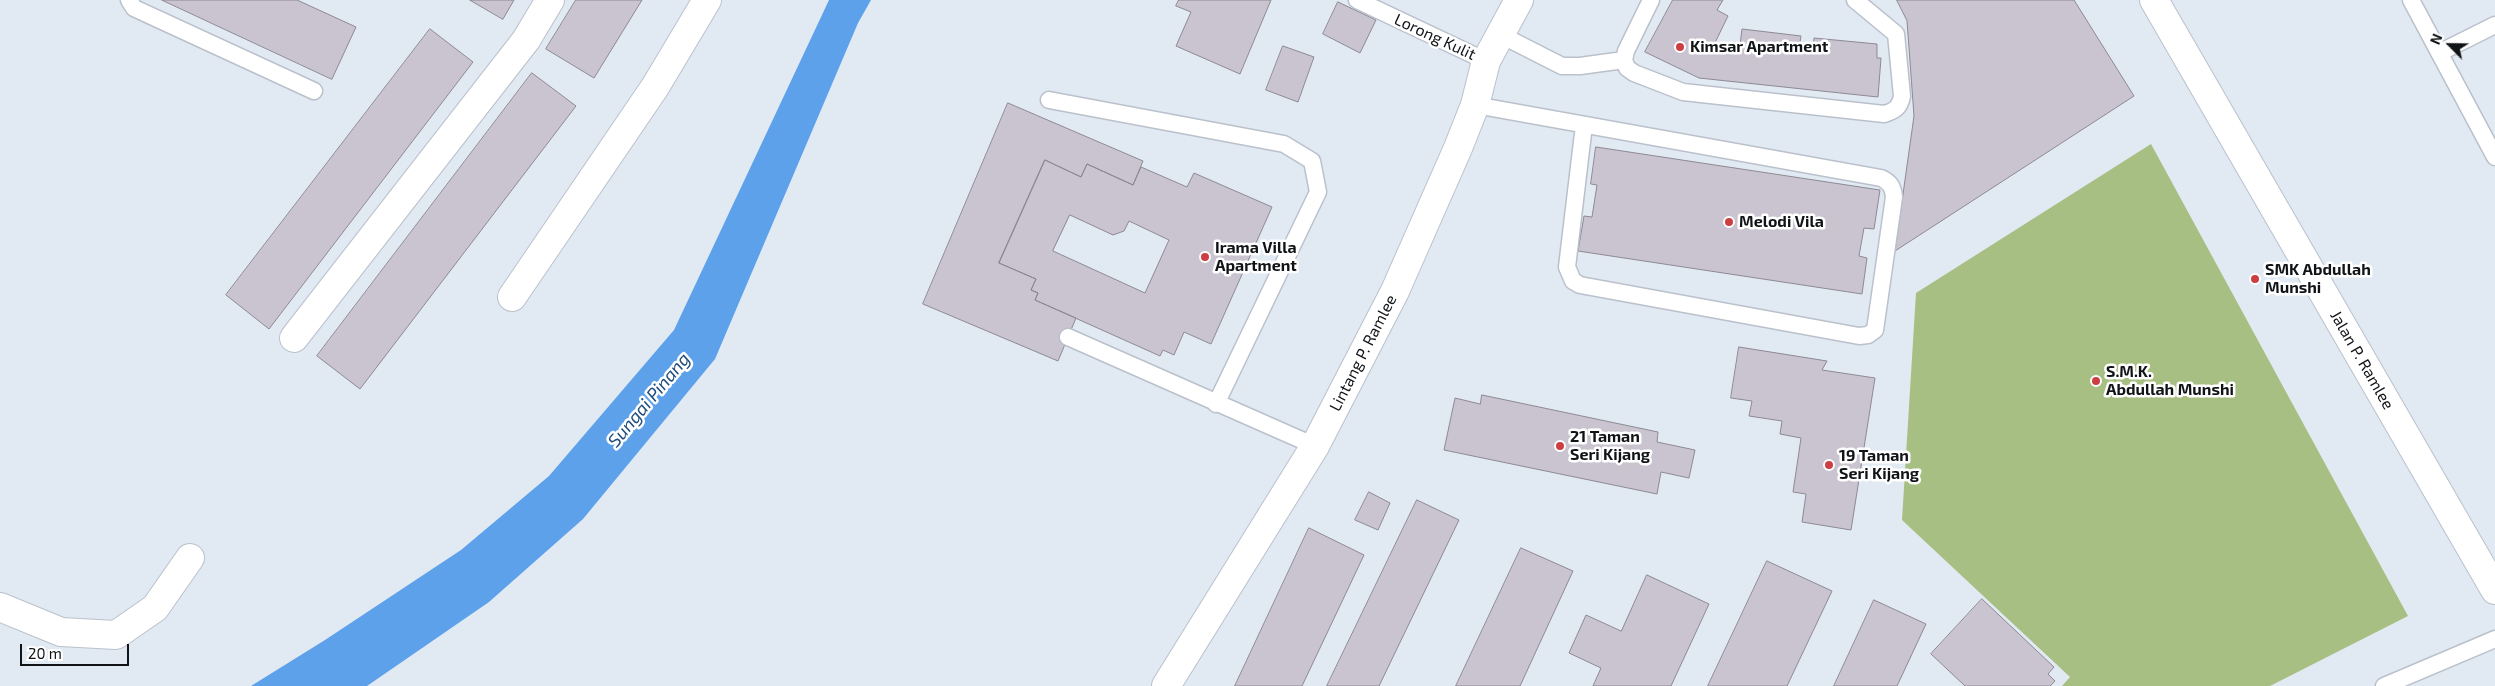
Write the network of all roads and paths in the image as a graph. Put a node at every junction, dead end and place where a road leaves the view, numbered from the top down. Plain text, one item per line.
1 (129, 0) edge
2 (550, 0) edge
3 (706, 0) edge
4 (1357, 0) edge
5 (1520, 0) edge
6 (1651, 0) edge
7 (1855, 0) edge
8 (2154, 0) edge
9 (2411, 0) edge
10 (2495, 25) edge
11 (1501, 35) junction
12 (2439, 53) junction
13 (1624, 60) junction
14 (1486, 62) junction
15 (314, 91) dead end
16 (1049, 100) dead end
17 (1475, 105) junction
18 (1584, 125) junction
19 (2495, 157) edge
20 (512, 297) dead end
21 (1068, 337) dead end
22 (294, 338) dead end
23 (1216, 404) junction
24 (1315, 446) junction
25 (190, 558) dead end
26 (2495, 590) edge
27 (0, 607) edge
28 (2495, 639) edge
29 (1166, 686) edge
30 (2384, 686) edge

1 - 15 lane
2 - 22 street
3 - 20 street
4 - 14 lane, Lorong Kulit
5 - 11 street, Lintang P. Ramlee
6 - 13 lane
7 - 13 lane
8 - 26 street, Jalan P. Ramlee
9 - 12 lane
10 - 12 lane
11 - 13 lane
11 - 14 street, Lintang P. Ramlee
12 - 19 lane
14 - 17 street, Lintang P. Ramlee
16 - 23 lane
17 - 18 lane
17 - 24 street, Lintang P. Ramlee
18 - 18 lane
21 - 23 lane
23 - 24 lane
24 - 29 street, Lintang P. Ramlee
25 - 27 street
28 - 30 lane

